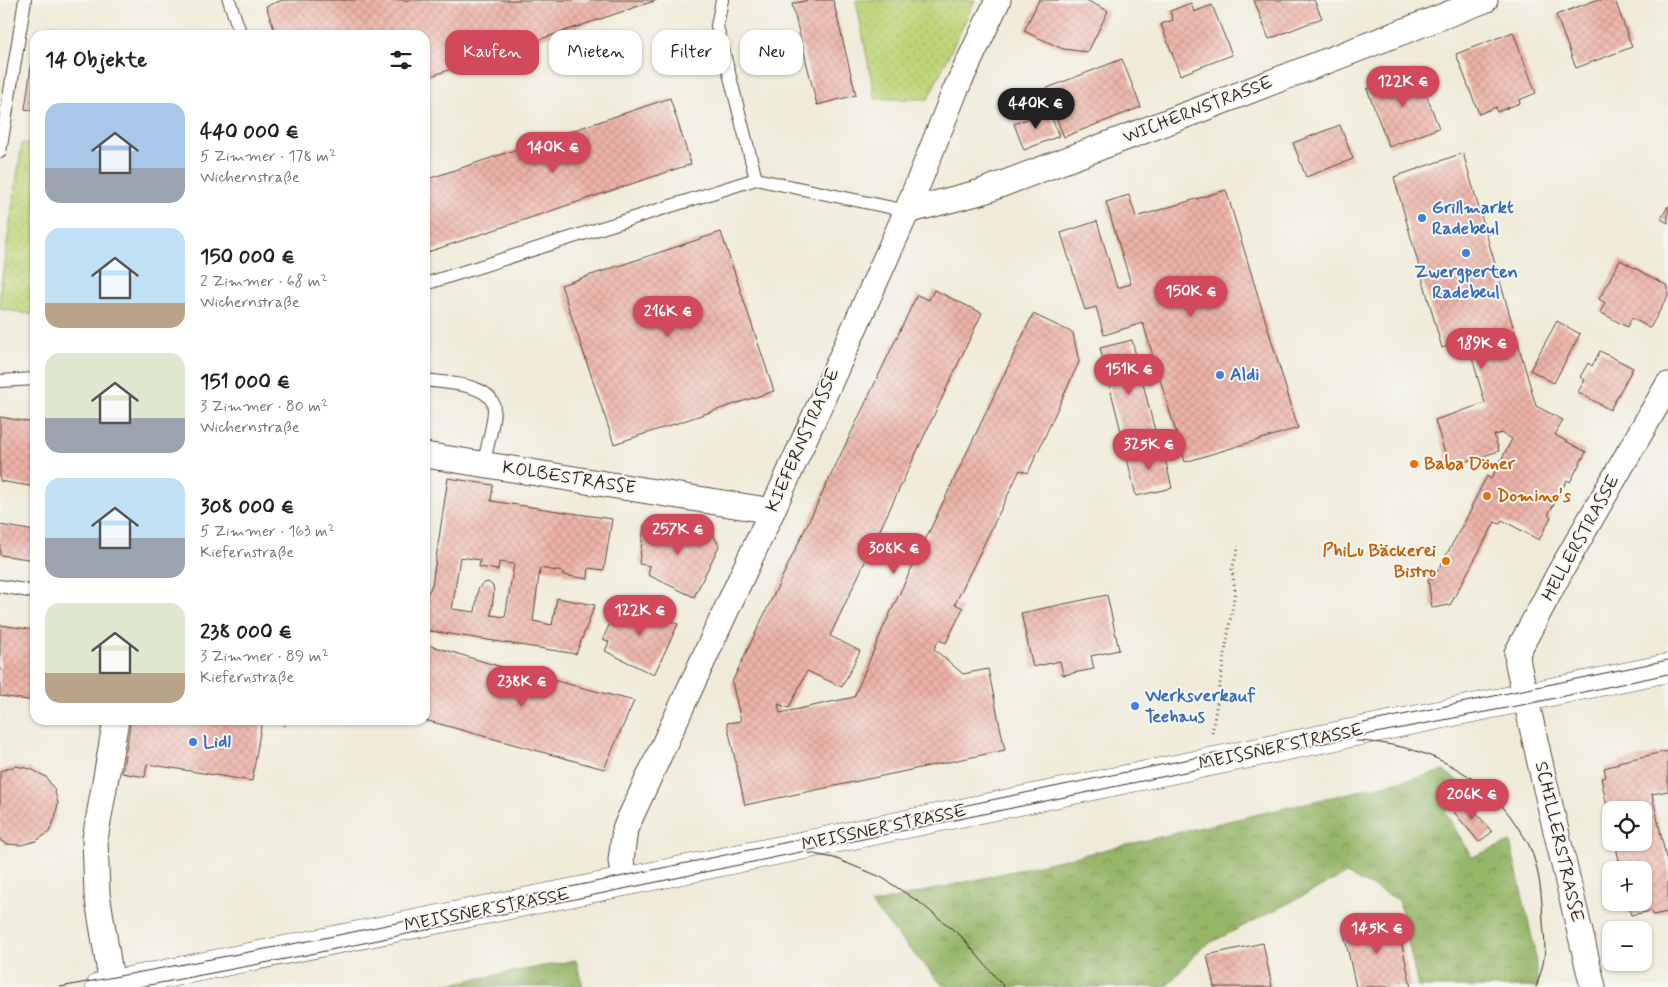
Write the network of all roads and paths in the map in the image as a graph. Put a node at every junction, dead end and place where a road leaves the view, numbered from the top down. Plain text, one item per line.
1 (25, 0) edge
2 (229, 0) edge
3 (722, 0) edge
4 (998, 0) edge
5 (1485, 0) edge
6 (1451, 6) edge
7 (239, 30) edge
8 (0, 152) edge
9 (756, 179) junction
10 (907, 212) junction
11 (430, 282) edge
12 (30, 379) edge
13 (0, 381) edge
14 (430, 381) edge
15 (1668, 385) edge
16 (430, 456) edge
17 (483, 464) junction
18 (772, 511) junction
19 (1239, 546) dead end
20 (0, 586) edge
21 (30, 591) edge
22 (1668, 668) edge
23 (1526, 697) junction
24 (115, 725) edge
25 (284, 725) edge
26 (284, 730) dead end
27 (1207, 762) junction
28 (624, 882) junction
29 (106, 986) edge
30 (1593, 987) edge

1 - 8 lane
2 - 7 lane
3 - 9 lane
4 - 10 street, KIEFERNSTRASSE
5 - 6 street, WICHERNSTRASSE
6 - 10 street, WICHERNSTRASSE
9 - 10 lane
9 - 11 lane
10 - 18 street, KIEFERNSTRASSE
12 - 13 lane
14 - 17 lane
15 - 23 street, HELLERSTRASSE
16 - 17 street, KOLBESTRASSE
17 - 18 street, KOLBESTRASSE
18 - 28 street, KIEFERNSTRASSE
19 - 27 path
20 - 21 lane
22 - 23 main road, MEISSNER STRASSE
23 - 27 main road, MEISSNER STRASSE
23 - 30 street, SCHILLERSTRASSE
24 - 29 street
25 - 26 path
27 - 28 main road, MEISSNER STRASSE
28 - 29 main road, MEISSNER STRASSE

